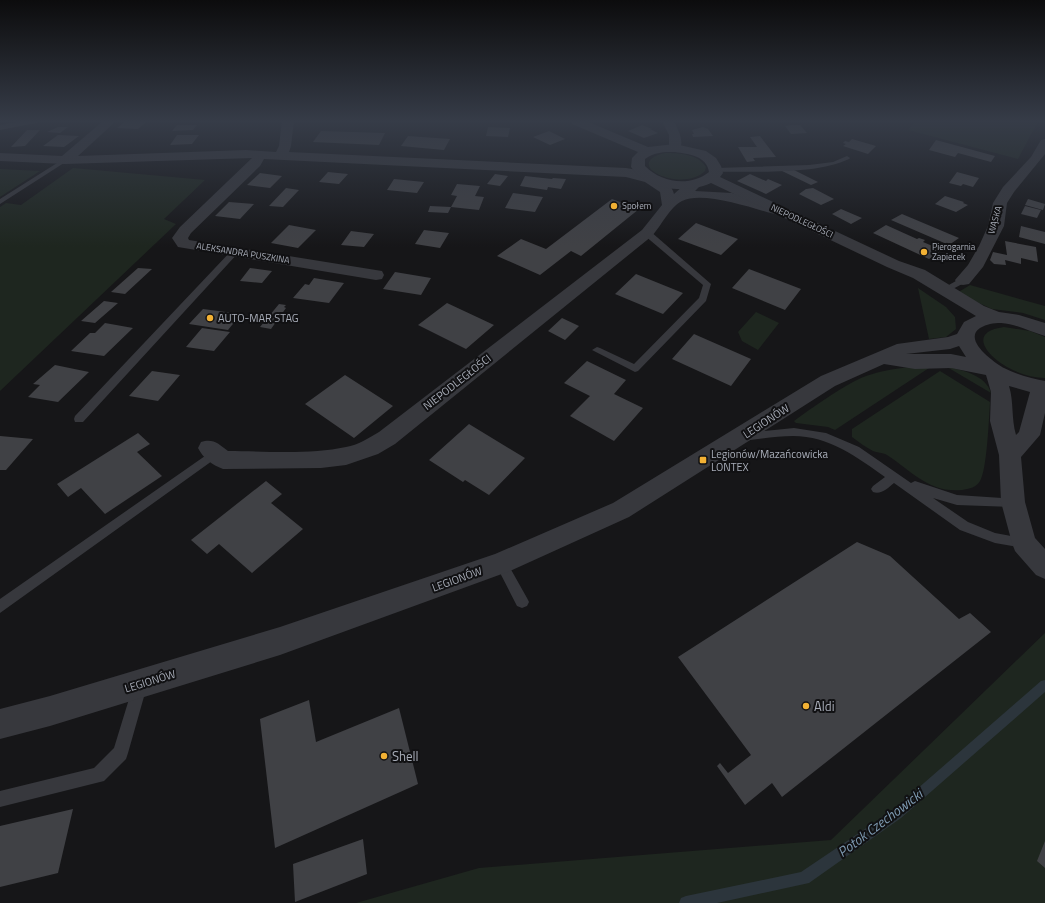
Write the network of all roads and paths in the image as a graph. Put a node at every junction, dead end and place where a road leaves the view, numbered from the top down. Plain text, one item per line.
1 (60, 163) edge
2 (255, 163) edge
3 (459, 163) edge
4 (629, 163) edge
5 (640, 163) edge
6 (714, 163) edge
7 (836, 163) edge
8 (1032, 163) edge
9 (587, 169) junction
10 (714, 174) junction
11 (652, 179) junction
12 (695, 184) junction
13 (674, 201) junction
14 (0, 202) edge
15 (783, 212) junction
16 (647, 233) junction
17 (235, 252) junction
18 (893, 264) junction
19 (376, 274) dead end
20 (963, 280) joint
21 (944, 290) junction
22 (997, 318) junction
23 (1045, 330) edge
24 (968, 332) junction
25 (597, 350) dead end
26 (882, 359) junction
27 (992, 369) junction
28 (1043, 388) edge
29 (79, 419) dead end
30 (741, 437) junction
31 (212, 450) joint
32 (1010, 455) junction
33 (894, 477) junction
34 (877, 489) dead end
35 (1013, 502) junction
36 (1024, 543) junction
37 (501, 563) junction
38 (1045, 567) edge
39 (522, 602) dead end
40 (0, 607) edge
41 (141, 683) junction
42 (0, 724) edge
43 (0, 799) edge

1 - 14 lane
2 - 17 street, ALEKSANDRA PUSZKINA
3 - 9 street
4 - 9 street
5 - 11 street
6 - 10 street
7 - 10 lane
8 - 20 street, WĄSKA
9 - 11 street
10 - 12 street
10 - 15 street, NIEPODLEGŁOŚCI
11 - 12 street
11 - 13 street
12 - 13 street, NIEPODLEGŁOŚCI
13 - 15 street
13 - 16 street, NIEPODLEGŁOŚCI
15 - 18 street, NIEPODLEGŁOŚCI
16 - 25 lane
16 - 31 street, NIEPODLEGŁOŚCI
17 - 19 street, ALEKSANDRA PUSZKINA
17 - 29 lane
18 - 21 street, NIEPODLEGŁOŚCI
18 - 24 street, NIEPODLEGŁOŚCI
20 - 21 lane
21 - 22 street, NIEPODLEGŁOŚCI
22 - 23 street
22 - 24 street, LEGIONÓW
24 - 26 street, LEGIONÓW
24 - 27 street, NIEPODLEGŁOŚCI
26 - 27 street, LEGIONÓW
26 - 30 street, LEGIONÓW
27 - 28 street
27 - 32 street
28 - 32 street
30 - 33 lane
30 - 37 street, LEGIONÓW
31 - 40 lane
32 - 35 street
33 - 34 lane
33 - 35 lane
33 - 36 lane
35 - 36 street
36 - 38 street
37 - 39 lane
37 - 41 street, LEGIONÓW
41 - 42 street, LEGIONÓW
41 - 43 lane

